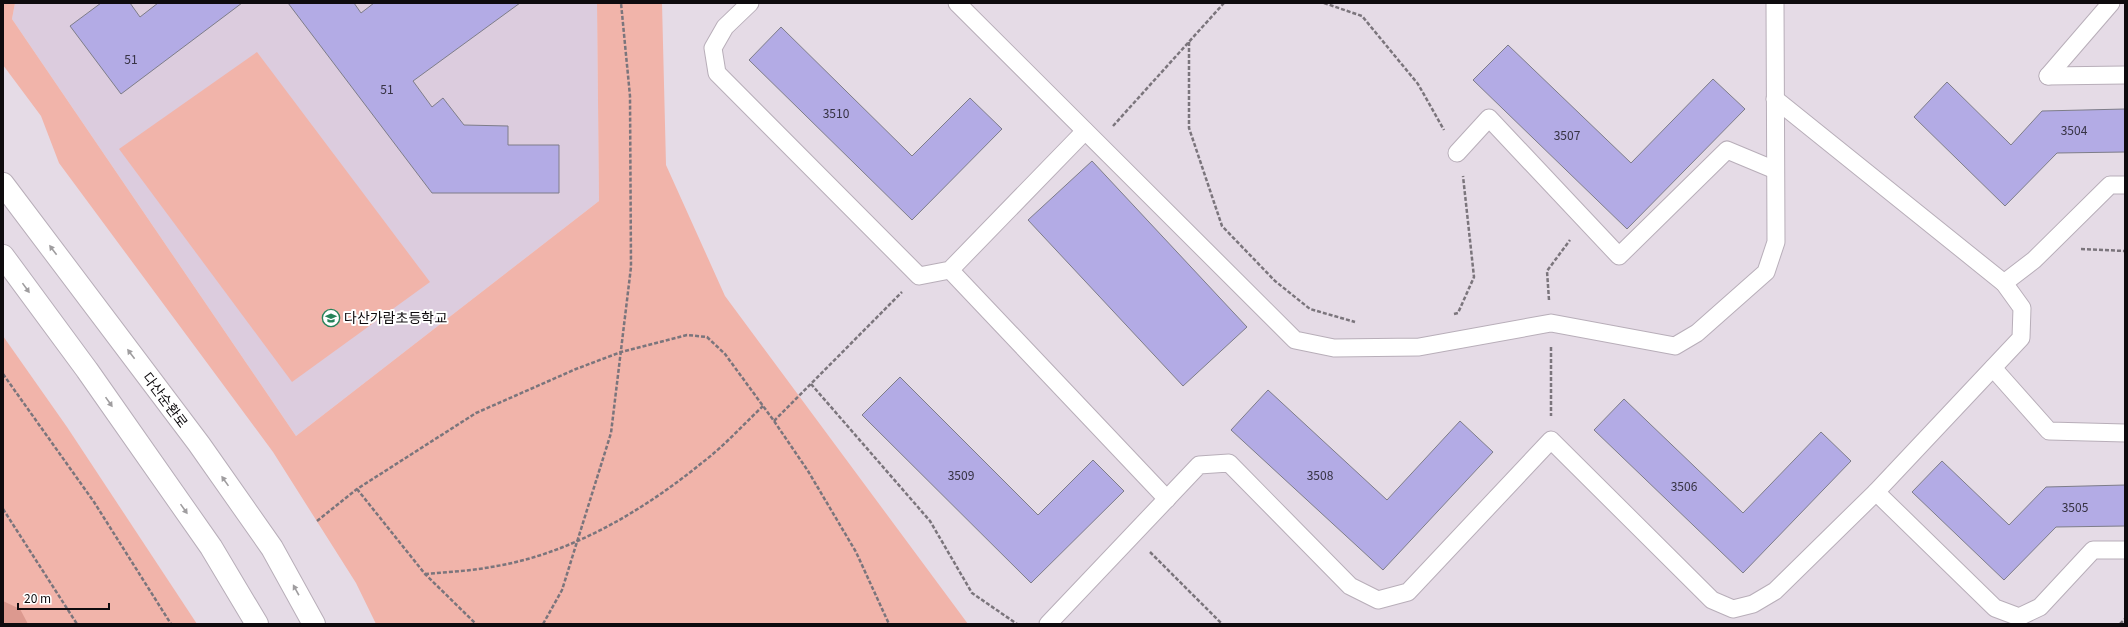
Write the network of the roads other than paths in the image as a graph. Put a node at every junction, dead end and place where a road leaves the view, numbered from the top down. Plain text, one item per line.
1 (750, 3) edge
2 (957, 3) edge
3 (1775, 3) edge
4 (2111, 3) edge
5 (2125, 75) edge
6 (1775, 99) junction
7 (1085, 131) junction
8 (1457, 153) road end
9 (1775, 170) junction
10 (3, 184) edge
11 (2125, 185) edge
12 (3, 256) edge
13 (950, 270) junction
14 (2004, 284) junction
15 (1993, 368) junction
16 (2125, 433) edge
17 (1876, 492) junction
18 (1167, 498) junction
19 (2125, 550) edge
20 (258, 624) edge
21 (314, 624) edge
22 (1048, 624) edge

1 - 13 lane
2 - 7 lane
3 - 6 lane
4 - 5 lane
6 - 9 lane
6 - 14 lane
7 - 9 lane
7 - 13 lane
8 - 9 lane
21 -> 10 street, 다산순환로
11 - 14 lane
12 -> 20 street
13 - 18 lane
14 - 15 lane
15 - 16 lane
15 - 17 lane
17 - 18 lane
17 - 19 lane
18 - 22 lane

